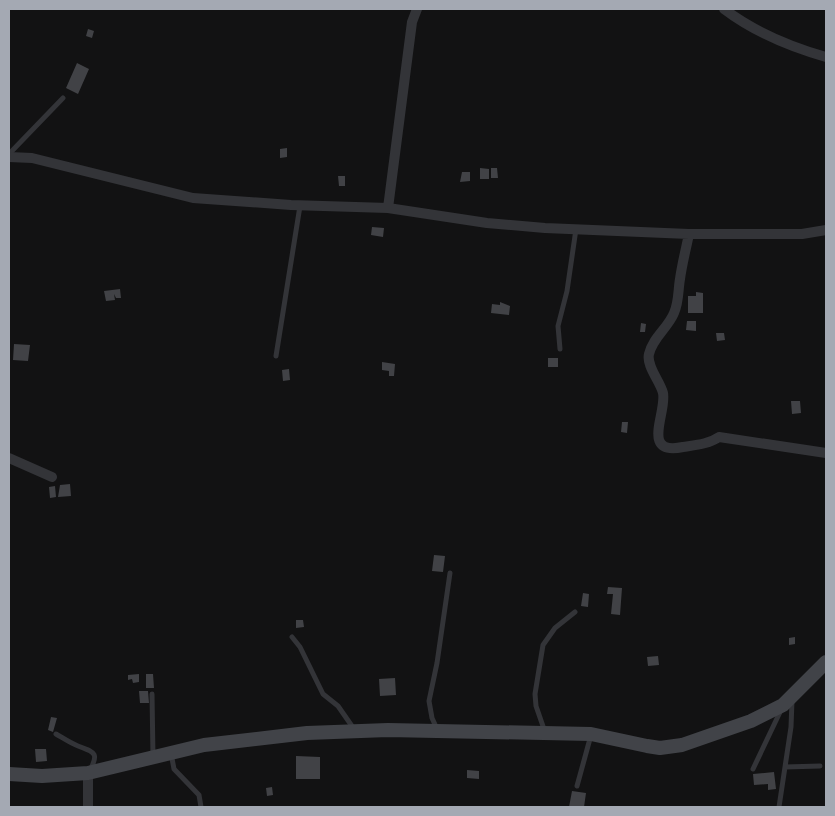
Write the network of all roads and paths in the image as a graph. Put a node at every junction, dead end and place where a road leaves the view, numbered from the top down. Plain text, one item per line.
1 (417, 9) edge
2 (724, 9) edge
3 (826, 57) edge
4 (64, 98) dead end
5 (9, 155) edge
6 (300, 205) junction
7 (388, 208) junction
8 (576, 229) junction
9 (826, 230) edge
10 (689, 234) junction
11 (560, 349) dead end
12 (276, 356) dead end
13 (826, 453) edge
14 (9, 458) edge
15 (52, 477) dead end
16 (450, 573) dead end
17 (576, 612) dead end
18 (292, 637) dead end
19 (826, 662) edge
20 (152, 694) dead end
21 (788, 700) junction
22 (439, 731) junction
23 (356, 732) junction
24 (56, 734) dead end
25 (546, 734) junction
26 (591, 734) junction
27 (171, 753) junction
28 (153, 757) junction
29 (820, 766) dead end
30 (785, 767) junction
31 (753, 769) dead end
32 (88, 773) junction
33 (9, 774) edge
34 (577, 786) dead end
35 (88, 807) edge
36 (201, 807) edge
37 (779, 807) edge

1 - 7 street
2 - 3 street
4 - 5 lane
5 - 6 street
6 - 7 street
6 - 12 lane
7 - 8 street
8 - 10 street
8 - 11 lane
9 - 10 street
10 - 13 street
14 - 15 street
16 - 22 lane
17 - 25 lane
18 - 23 lane
19 - 21 street
20 - 28 lane
21 - 26 street
21 - 30 lane
21 - 31 lane
22 - 23 street
22 - 25 street
23 - 27 street
24 - 32 lane
25 - 26 street
26 - 34 lane
27 - 28 street
27 - 36 lane
28 - 32 street
29 - 30 lane
30 - 37 lane
32 - 33 street
32 - 35 street

